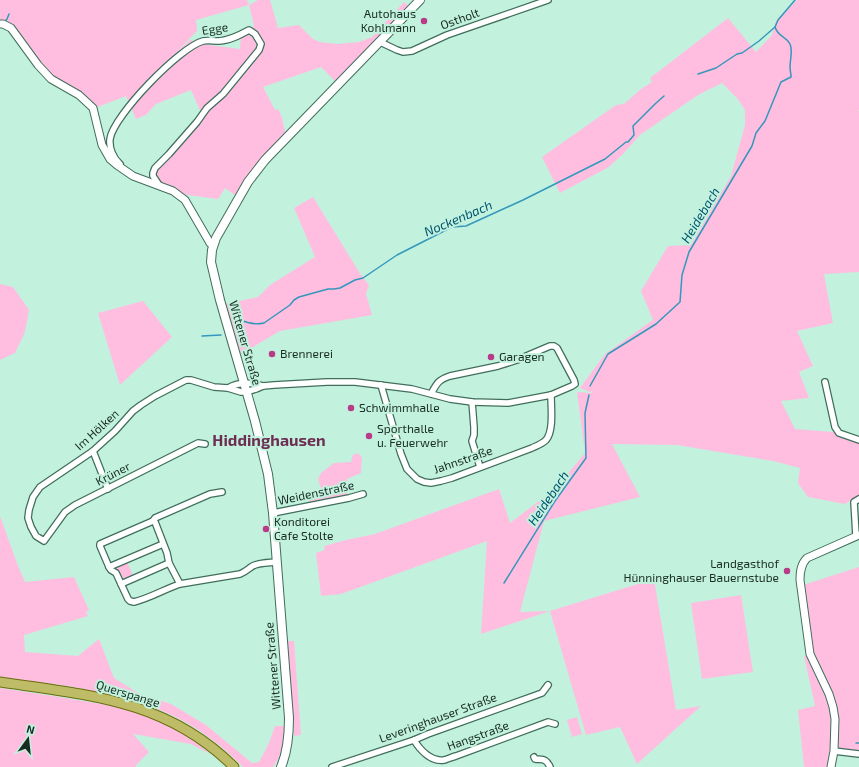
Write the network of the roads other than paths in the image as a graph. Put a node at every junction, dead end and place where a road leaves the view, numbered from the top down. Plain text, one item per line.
1 (420, 0) edge
2 (548, 0) edge
3 (0, 24) edge
4 (380, 42) junction
5 (126, 172) junction
6 (161, 186) junction
7 (213, 246) junction
8 (826, 382) dead end
9 (381, 384) junction
10 (245, 388) junction
11 (431, 394) junction
12 (551, 395) junction
13 (472, 402) junction
14 (859, 440) edge
15 (205, 444) dead end
16 (93, 451) junction
17 (480, 467) junction
18 (108, 489) junction
19 (222, 492) dead end
20 (363, 494) dead end
21 (859, 499) edge
22 (273, 513) junction
23 (153, 521) junction
24 (857, 536) edge
25 (44, 541) joint
26 (163, 544) junction
27 (277, 562) junction
28 (169, 563) junction
29 (109, 567) junction
30 (121, 584) junction
31 (180, 584) junction
32 (0, 682) edge
33 (548, 685) dead end
34 (555, 724) dead end
35 (414, 740) junction
36 (834, 752) junction
37 (859, 754) edge
38 (534, 757) dead end
39 (234, 767) edge
40 (282, 767) edge
41 (332, 767) edge
42 (550, 767) edge
43 (831, 767) edge

1 - 4 main road, Wittener Straße
2 - 4 street, Ostholt
3 - 5 street
4 - 7 main road, Wittener Straße
5 - 6 street
5 - 6 street, Egge
6 - 7 street
7 - 10 main road, Wittener Straße
8 - 14 street
9 - 10 street
9 - 11 street
9 - 17 street, Jahnstraße
10 - 16 street, Im Hölken
10 - 22 main road, Wittener Straße
11 - 12 street
11 - 13 street
12 - 13 street
12 - 17 street, Jahnstraße
13 - 17 street
15 - 18 street, Krüner
16 - 18 street
16 - 25 street, Im Hölken
18 - 25 street, Krüner
19 - 23 street
20 - 22 street, Weidenstraße
21 - 24 street
22 - 27 main road, Wittener Straße
23 - 26 street
23 - 29 street
24 - 36 street
26 - 28 street
26 - 29 street
27 - 31 street
27 - 40 main road, Wittener Straße
28 - 30 street
28 - 31 street
29 - 30 street
30 - 31 street
32 - 39 main road, Querspange
33 - 35 street, Leveringhauser Straße
34 - 35 street, Hangstraße
35 - 41 street, Leveringhauser Straße
36 - 37 street
36 - 43 street
38 - 42 street

